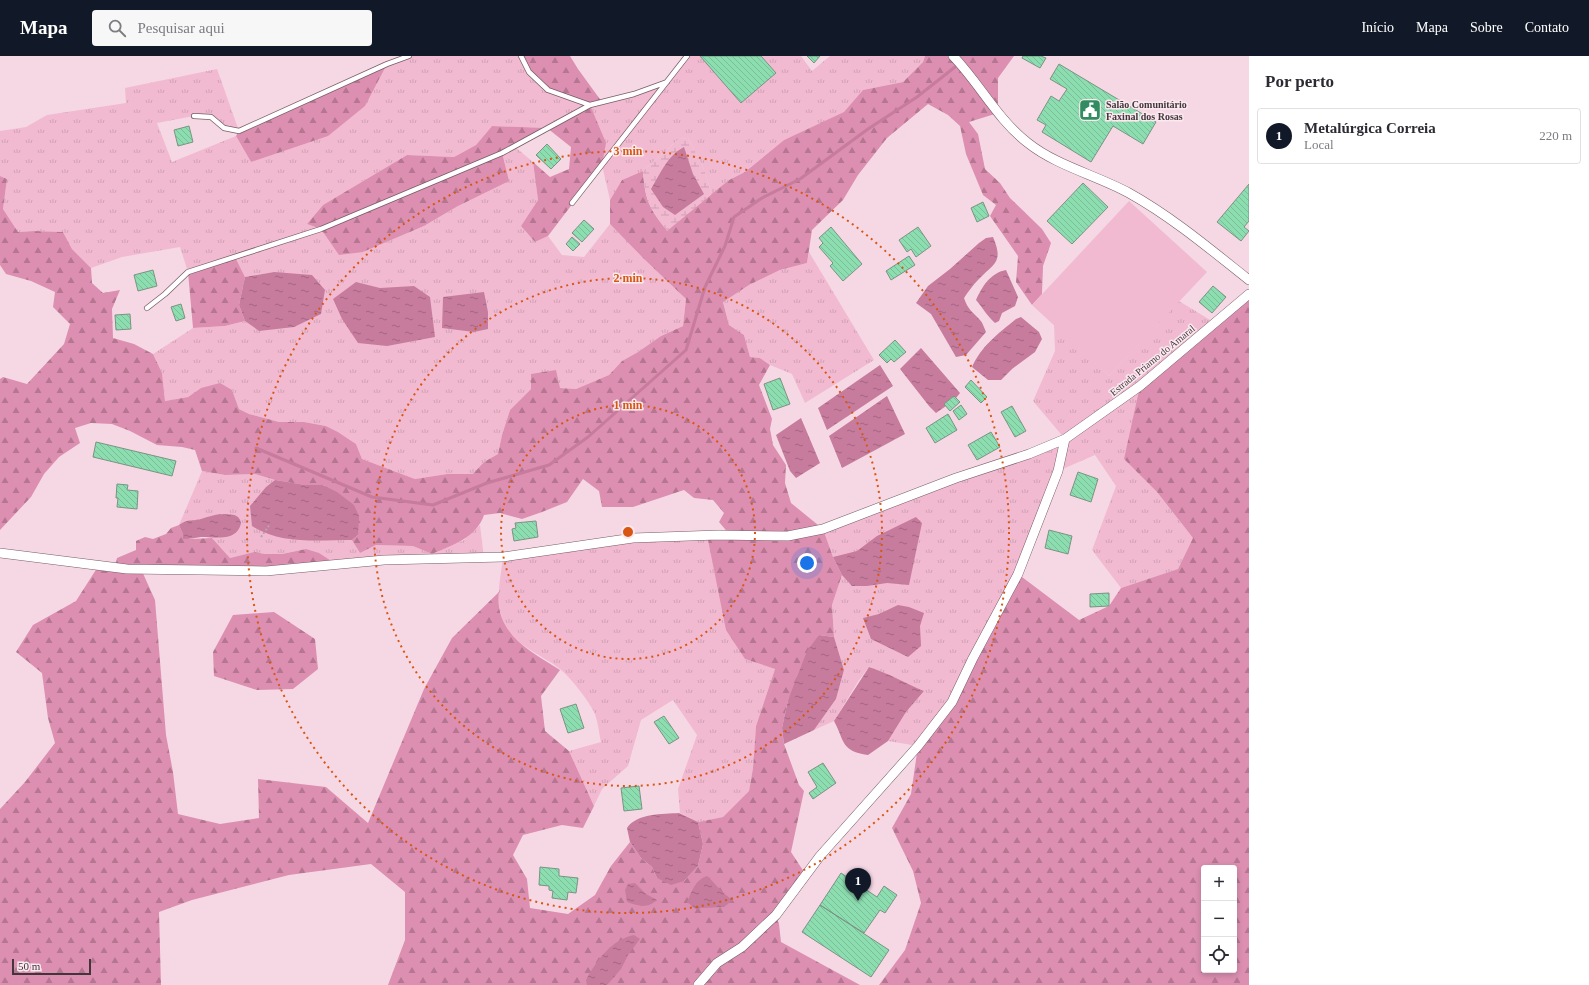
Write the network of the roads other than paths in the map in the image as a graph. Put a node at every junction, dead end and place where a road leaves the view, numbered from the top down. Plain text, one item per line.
1 (409, 56) edge
2 (521, 56) edge
3 (687, 56) edge
4 (953, 56) edge
5 (667, 82) junction
6 (590, 105) junction
7 (194, 116) dead end
8 (572, 203) dead end
9 (1249, 280) edge
10 (1249, 294) edge
11 (147, 308) dead end
12 (1065, 439) junction
13 (0, 553) edge
14 (698, 985) edge

1 - 7 lane
2 - 6 lane
3 - 5 lane
4 - 9 street
5 - 6 lane
5 - 8 lane
6 - 11 lane
10 - 12 street, Estrada Priamo do Amaral
12 - 13 street, Estrada Priamo do Amaral
12 - 14 street

